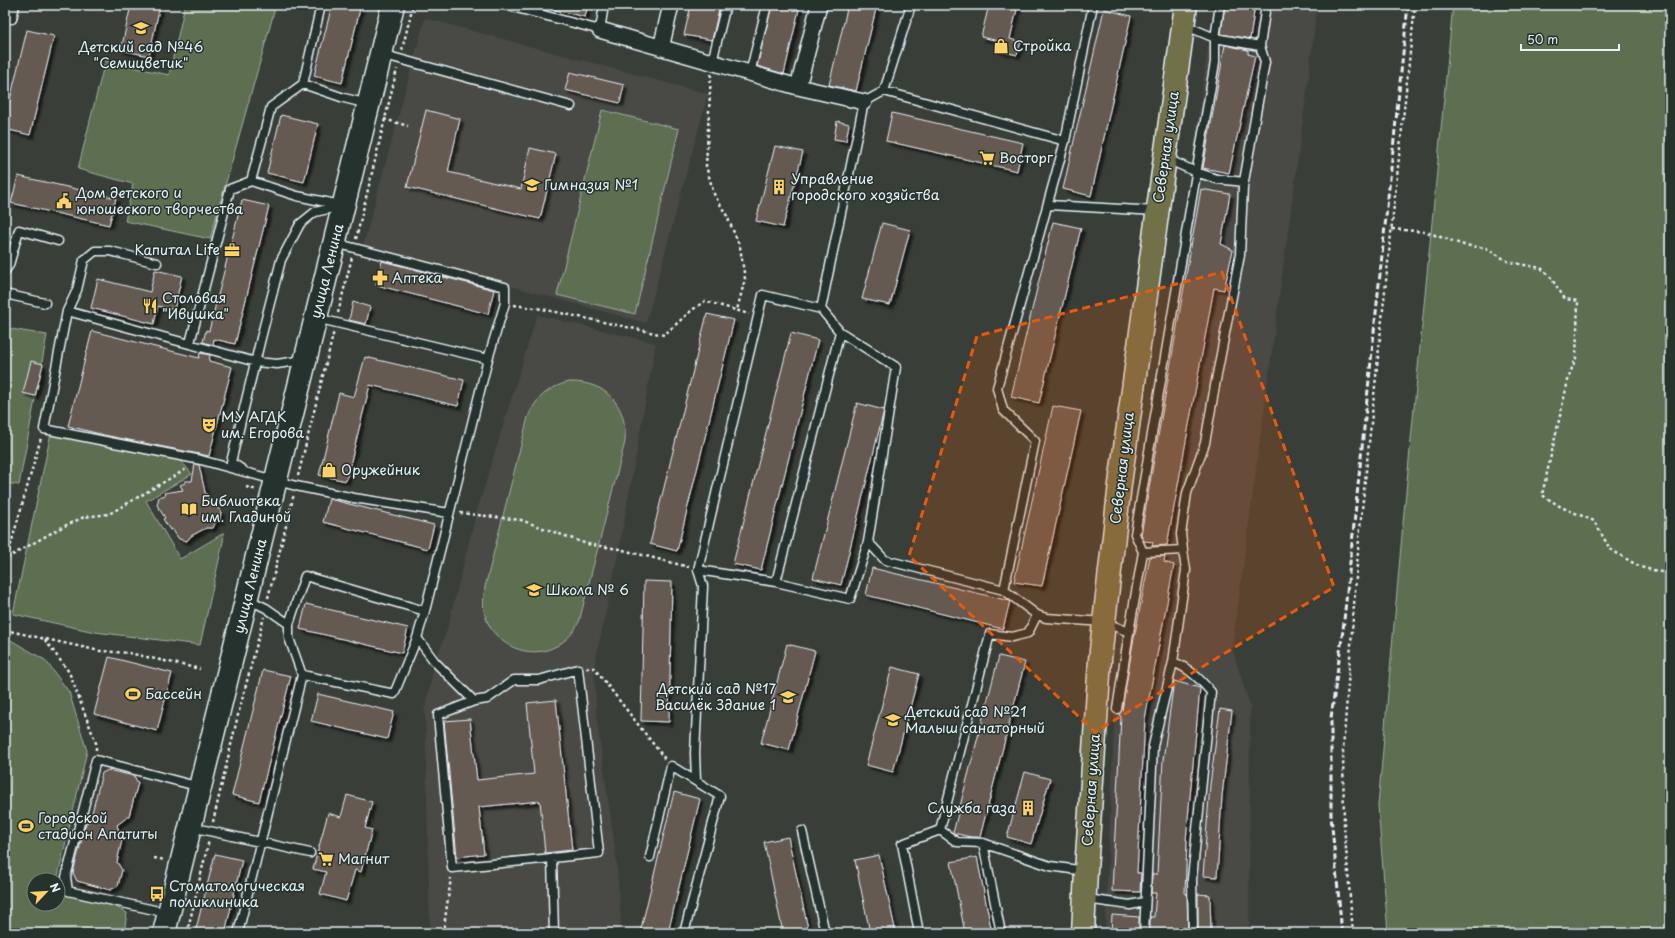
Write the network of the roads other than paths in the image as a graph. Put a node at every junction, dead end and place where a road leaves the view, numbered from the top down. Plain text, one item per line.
1 (15, 5) edge
2 (321, 5) edge
3 (393, 5) edge
4 (505, 5) edge
5 (604, 5) edge
6 (671, 5) edge
7 (726, 5) edge
8 (767, 5) edge
9 (819, 5) edge
10 (911, 5) edge
11 (1093, 5) edge
12 (1220, 5) edge
13 (1266, 5) edge
14 (1185, 15) edge
15 (5, 16) edge
16 (600, 30) junction
17 (1215, 38) junction
18 (1260, 46) junction
19 (661, 48) junction
20 (390, 56) junction
21 (712, 62) junction
22 (750, 73) junction
23 (303, 84) junction
24 (798, 87) junction
25 (884, 91) junction
26 (864, 102) junction
27 (571, 106) dead end
28 (374, 111) junction
29 (1065, 141) junction
30 (1165, 158) junction
31 (1196, 172) junction
32 (251, 181) junction
33 (1244, 182) junction
34 (1049, 205) junction
35 (343, 206) junction
36 (1157, 211) junction
37 (58, 241) dead end
38 (344, 246) junction
39 (158, 263) dead end
40 (5, 271) edge
41 (5, 294) edge
42 (45, 303) dead end
43 (821, 308) junction
44 (67, 311) junction
45 (325, 321) junction
46 (840, 332) junction
47 (190, 344) junction
48 (488, 359) junction
49 (305, 360) junction
50 (256, 362) junction
51 (249, 474) junction
52 (277, 486) junction
53 (449, 512) junction
54 (868, 542) junction
55 (1183, 550) junction
56 (1143, 552) junction
57 (698, 570) junction
58 (776, 582) junction
59 (1004, 590) junction
60 (246, 599) junction
61 (425, 611) junction
62 (1037, 615) junction
63 (1104, 622) junction
64 (289, 624) junction
65 (1129, 632) junction
66 (417, 638) junction
67 (1173, 662) junction
68 (302, 675) junction
69 (474, 700) junction
70 (1117, 709) dead end
71 (696, 781) junction
72 (200, 787) junction
73 (190, 827) junction
74 (940, 830) junction
75 (802, 831) dead end
76 (260, 842) junction
77 (984, 843) junction
78 (310, 853) dead end
79 (650, 857) dead end
80 (552, 858) junction
81 (1086, 871) junction
82 (1085, 899) junction
83 (1145, 902) junction
84 (167, 923) edge
85 (238, 933) edge
86 (554, 933) edge
87 (684, 933) edge
88 (825, 933) edge
89 (919, 933) edge
90 (1002, 933) edge
91 (1083, 933) edge
92 (1144, 933) edge
93 (1193, 933) edge

1 - 15 lane
2 - 23 lane
3 - 20 street, улица Ленина
4 - 16 lane
5 - 16 lane
6 - 19 street
7 - 21 lane
8 - 22 lane
9 - 24 street
10 - 25 lane
11 - 29 lane
12 - 17 lane
13 - 18 lane
14 - 17 lane
14 - 30 main road, Северная улица
16 - 19 street
17 - 18 lane
17 - 31 lane
18 - 33 lane
19 - 21 street
20 - 27 lane
20 - 28 street, улица Ленина
21 - 22 street
22 - 24 street
23 - 28 lane
23 - 32 lane
24 - 26 street
25 - 26 lane
25 - 29 lane
26 - 43 lane
28 - 35 street, улица Ленина
29 - 34 lane
30 - 31 lane
30 - 36 main road, Северная улица
31 - 33 lane
31 - 56 lane
32 - 35 lane
32 - 47 lane
33 - 55 lane
34 - 36 lane
34 - 59 lane
35 - 38 street, улица Ленина
35 - 50 lane
36 - 63 main road, Северная улица
37 - 40 lane
38 - 45 street, улица Ленина
38 - 48 lane
39 - 44 lane
41 - 42 lane
43 - 46 lane
43 - 57 lane
44 - 47 lane
44 - 51 lane
45 - 48 lane
45 - 49 street, улица Ленина
46 - 54 lane
46 - 58 lane
47 - 50 lane
48 - 53 lane
49 - 50 lane
49 - 52 street, улица Ленина
50 - 51 lane
51 - 52 lane
52 - 53 lane
52 - 60 street, улица Ленина
53 - 61 lane
54 - 58 lane
54 - 59 lane
55 - 56 lane
55 - 67 lane
56 - 65 lane
57 - 58 lane
57 - 71 lane
59 - 62 lane
60 - 64 lane
60 - 72 street, улица Ленина
61 - 64 lane
61 - 66 lane
62 - 63 lane
62 - 74 lane
63 - 65 lane
63 - 81 main road, Северная улица
64 - 68 lane
65 - 70 lane
66 - 68 lane
66 - 69 lane
67 - 83 lane
67 - 93 lane
68 - 76 lane
69 - 80 lane
69 - 80 lane
71 - 79 lane
71 - 87 lane
72 - 73 street, улица Ленина
72 - 84 lane
73 - 76 lane
73 - 84 street, улица Ленина
74 - 77 lane
74 - 89 lane
75 - 88 lane
76 - 78 lane
76 - 85 lane
77 - 81 lane
77 - 90 lane
80 - 86 lane
81 - 82 main road, Северная улица
82 - 83 lane
82 - 91 main road, Северная улица
83 - 92 lane

